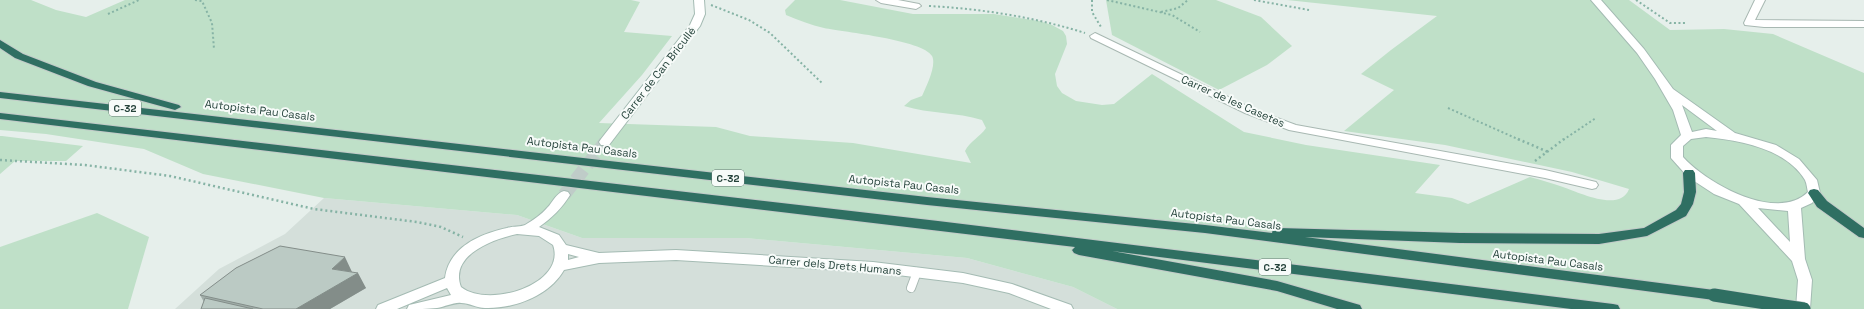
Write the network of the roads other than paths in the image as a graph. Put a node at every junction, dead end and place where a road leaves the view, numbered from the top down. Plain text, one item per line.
1 (881, 0) edge
2 (1596, 0) edge
3 (1760, 0) edge
4 (703, 1) edge
5 (916, 6) road end
6 (1864, 24) edge
7 (1095, 36) road end
8 (0, 44) edge
9 (1667, 89) junction
10 (0, 95) edge
11 (0, 116) edge
12 (0, 122) edge
13 (251, 123) junction
14 (55, 124) junction
15 (1730, 135) junction
16 (1687, 136) junction
17 (605, 142) tunnel mouth
18 (1690, 173) junction
19 (1592, 185) dead end
20 (1814, 193) junction
21 (564, 195) tunnel mouth
22 (1744, 201) junction
23 (1794, 206) junction
24 (552, 211) junction
25 (938, 225) junction
26 (527, 230) junction
27 (1205, 230) junction
28 (547, 234) junction
29 (1864, 234) edge
30 (561, 248) junction
31 (599, 258) junction
32 (1798, 259) junction
33 (560, 266) junction
34 (916, 272) junction
35 (452, 281) junction
36 (911, 288) dead end
37 (463, 297) junction
38 (383, 309) edge
39 (414, 309) edge
40 (1067, 309) edge
41 (1355, 309) edge
42 (1613, 309) edge
43 (1803, 309) edge

1 - 5 street
2 - 9 street
3 - 6 street
4 - 17 street, Carrer de Can Bricullé
7 - 19 street, Carrer de les Casetes
8 - 13 highway
9 - 15 street
9 - 16 street
10 - 13 highway, Autopista Pau Casals / C-32
11 - 14 highway, C-32
12 - 14 highway
13 - 27 highway, Autopista Pau Casals / C-32
14 - 25 highway, C-32
15 - 16 street
15 - 20 street
16 - 18 street
18 - 22 street
18 - 27 highway
20 - 23 street
20 - 29 highway
21 - 24 street
22 - 23 street
22 - 32 street
23 - 32 street
24 - 26 street
24 - 28 street
25 - 41 highway
25 - 42 highway, C-32
26 - 28 street
26 - 35 street
27 - 43 highway, Autopista Pau Casals / C-32, bridge
28 - 30 street
30 - 31 street, Carrer dels Drets Humans
30 - 33 street
31 - 33 street, Carrer dels Drets Humans
31 - 34 street, Carrer dels Drets Humans
32 - 43 street
33 - 37 street
34 - 36 lane
34 - 40 street, Carrer dels Drets Humans
35 - 37 street
35 - 38 street
37 - 39 street

